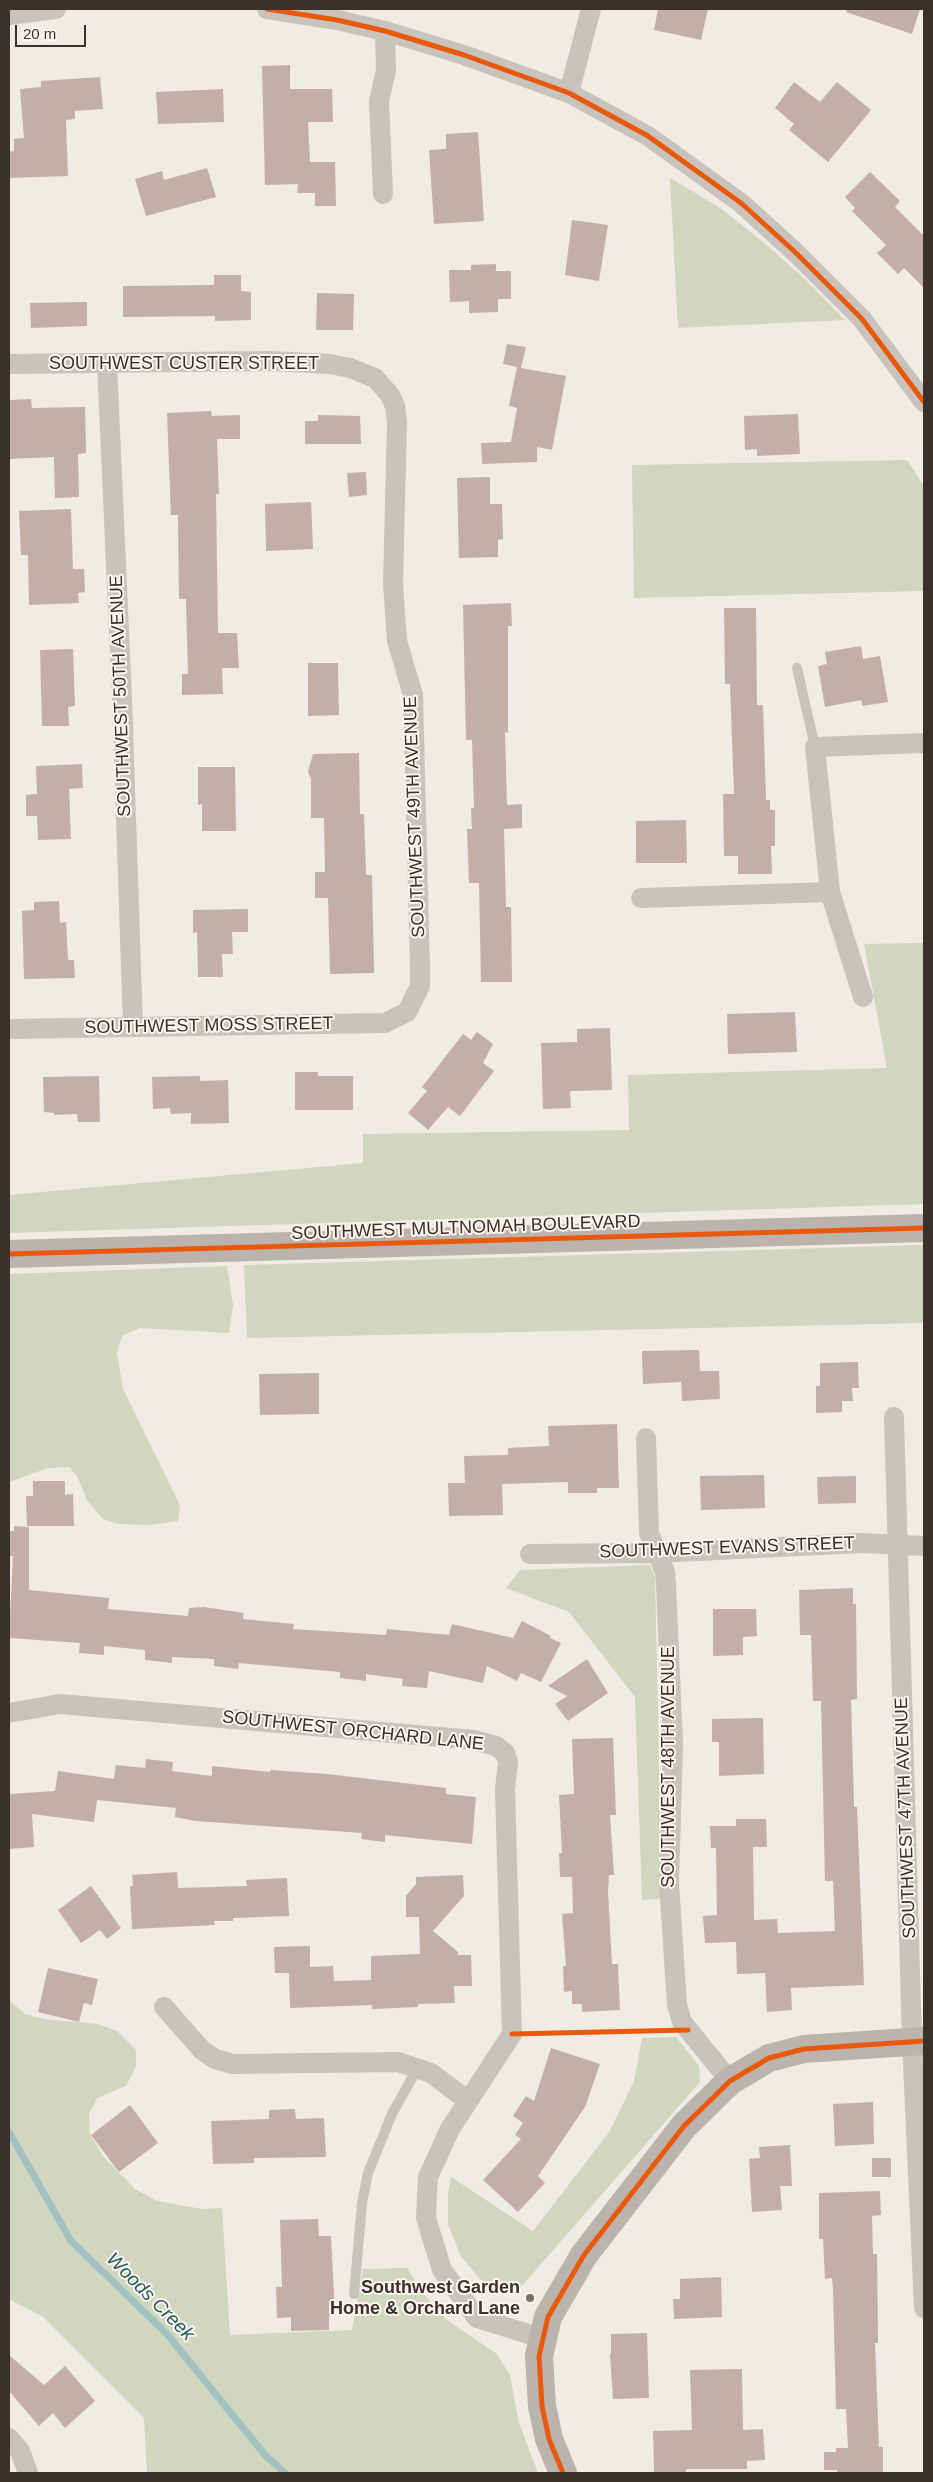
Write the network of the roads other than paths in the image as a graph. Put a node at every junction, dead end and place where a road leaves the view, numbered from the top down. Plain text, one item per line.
1 (56, 9) edge
2 (268, 9) edge
3 (591, 9) edge
4 (9, 15) edge
5 (385, 31) junction
6 (569, 93) junction
7 (383, 194) dead end
8 (9, 364) edge
9 (106, 364) junction
10 (383, 385) joint
11 (924, 402) edge
12 (796, 668) dead end
13 (924, 742) edge
14 (814, 747) junction
15 (830, 892) junction
16 (641, 898) dead end
17 (863, 997) dead end
18 (407, 1012) joint
19 (133, 1027) junction
20 (9, 1029) edge
21 (924, 1228) edge
22 (9, 1254) edge
23 (894, 1417) dead end
24 (646, 1438) dead end
25 (898, 1546) junction
26 (924, 1546) edge
27 (657, 1552) junction
28 (530, 1554) dead end
29 (9, 1713) edge
30 (164, 2007) dead end
31 (918, 2041) edge
32 (418, 2067) junction
33 (730, 2081) junction
34 (467, 2100) junction
35 (354, 2294) dead end
36 (924, 2308) edge
37 (541, 2338) junction
38 (9, 2438) edge
39 (28, 2473) edge
40 (563, 2473) edge

1 - 4 street
2 - 5 street
3 - 6 street
5 - 6 street
5 - 7 street
6 - 11 street
8 - 9 street, SOUTHWEST CUSTER STREET
9 - 10 street, SOUTHWEST CUSTER STREET
9 - 19 street, SOUTHWEST 50TH AVENUE
10 - 18 street, SOUTHWEST 49TH AVENUE
12 - 14 lane
13 - 14 street
14 - 15 street
15 - 16 street
15 - 17 street
18 - 19 street, SOUTHWEST MOSS STREET
19 - 20 street, SOUTHWEST MOSS STREET
21 - 22 main road, SOUTHWEST MULTNOMAH BOULEVARD
23 - 25 street, SOUTHWEST 47TH AVENUE
24 - 27 street, SOUTHWEST 48TH AVENUE
25 - 26 street, SOUTHWEST EVANS STREET
25 - 27 street, SOUTHWEST EVANS STREET
25 - 31 street, SOUTHWEST 47TH AVENUE
27 - 28 street, SOUTHWEST EVANS STREET
27 - 33 street, SOUTHWEST 48TH AVENUE
29 - 34 street, SOUTHWEST ORCHARD LANE
30 - 32 street
31 - 33 main road
31 - 36 street, SOUTHWEST 47TH AVENUE
32 - 34 street
32 - 35 lane
33 - 37 main road
34 - 37 street, SOUTHWEST ORCHARD LANE
37 - 40 main road
38 - 39 street

